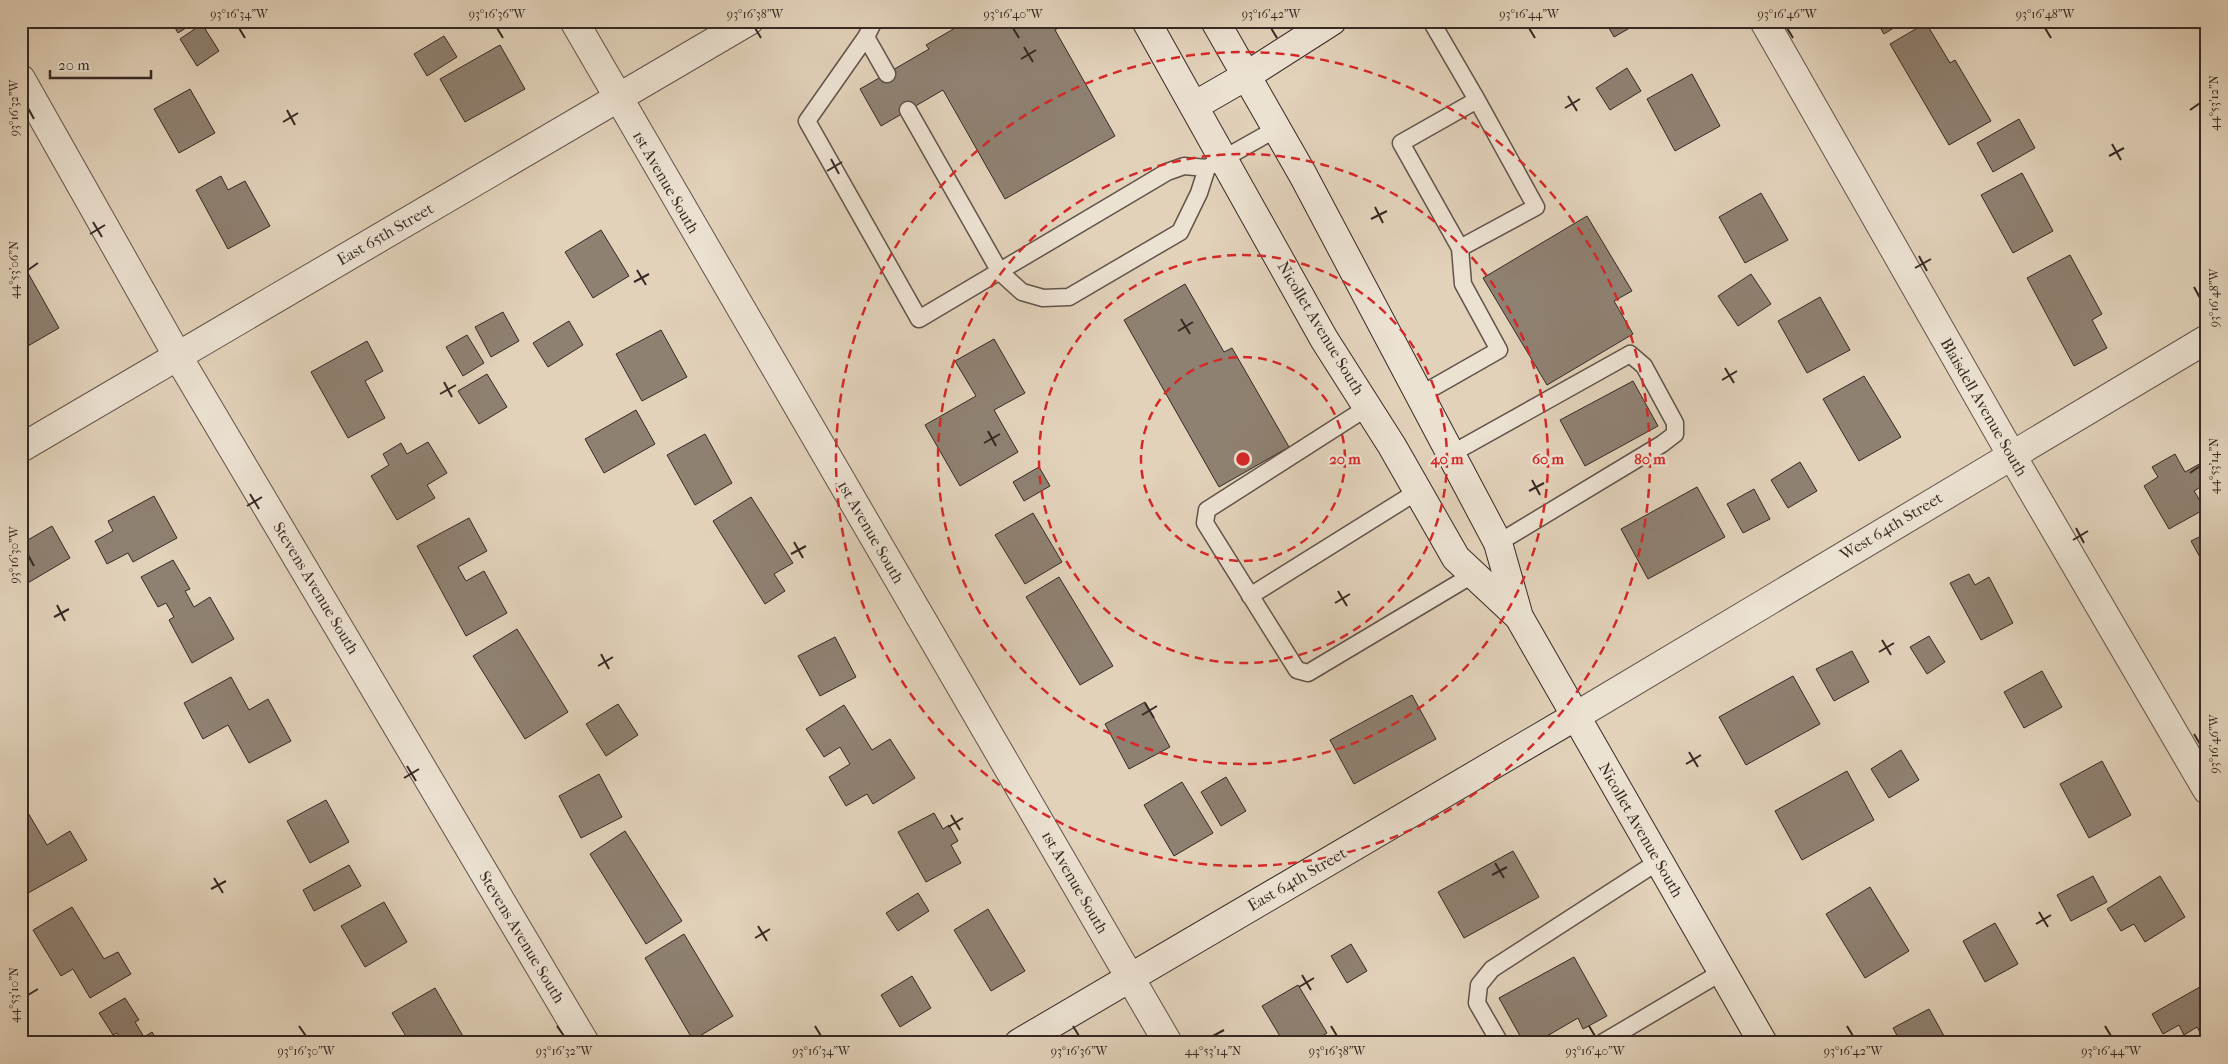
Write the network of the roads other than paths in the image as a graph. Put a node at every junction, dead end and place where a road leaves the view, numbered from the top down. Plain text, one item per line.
1 (574, 21) edge
2 (750, 21) edge
3 (874, 21) edge
4 (1146, 21) edge
5 (1216, 21) edge
6 (1332, 21) edge
7 (1431, 21) edge
8 (1764, 21) edge
9 (866, 37) junction
10 (886, 74) dead end
11 (1246, 76) junction
12 (21, 79) edge
13 (617, 98) junction
14 (1476, 100) junction
15 (1194, 106) junction
16 (908, 110) dead end
17 (1276, 129) junction
18 (1215, 163) junction
19 (1460, 248) junction
20 (1000, 272) junction
21 (2207, 339) edge
22 (177, 355) junction
23 (1420, 395) junction
24 (1368, 407) junction
25 (21, 448) edge
26 (1451, 454) junction
27 (2011, 454) junction
28 (1418, 491) junction
29 (1498, 543) junction
30 (1474, 574) junction
31 (1250, 596) junction
32 (1519, 617) junction
33 (1576, 716) junction
34 (2207, 790) edge
35 (1659, 861) junction
36 (1722, 972) junction
37 (1130, 977) junction
38 (585, 1043) edge
39 (1019, 1043) edge
40 (1168, 1043) edge
41 (1500, 1043) edge
42 (1602, 1043) edge
43 (1763, 1043) edge

1 - 13 street, 1st Avenue South
2 - 13 street, East 65th Street
3 - 9 lane
4 - 15 street, Nicollet Avenue South
5 - 11 street, Nicollet Avenue South
6 - 11 street
7 - 14 lane
8 - 27 street, Blaisdell Avenue South
9 - 10 lane
9 - 20 lane
11 - 15 street
11 - 17 street, Nicollet Avenue South
12 - 22 street, Stevens Avenue South
13 - 22 street, East 65th Street
13 - 37 street, 1st Avenue South
14 - 19 lane
14 - 19 lane
15 - 18 street, Nicollet Avenue South
16 - 20 lane
17 - 18 lane
17 - 23 street, Nicollet Avenue South
18 - 20 lane
18 - 20 lane
18 - 24 street, Nicollet Avenue South
19 - 23 lane
21 - 27 street, West 64th Street
22 - 25 street, East 65th Street
22 - 38 street, Stevens Avenue South
23 - 26 street, Nicollet Avenue South
24 - 28 street, Nicollet Avenue South
24 - 31 lane
26 - 29 street, Nicollet Avenue South
26 - 29 lane
27 - 33 street, West 64th Street
27 - 34 street, Blaisdell Avenue South
28 - 30 street, Nicollet Avenue South
28 - 31 lane
29 - 32 street, Nicollet Avenue South
30 - 31 lane
30 - 32 street, Nicollet Avenue South
32 - 33 street, Nicollet Avenue South
33 - 35 street, Nicollet Avenue South
33 - 37 street, East 64th Street
35 - 36 street, Nicollet Avenue South
35 - 41 lane
36 - 42 lane
36 - 43 street, Nicollet Avenue South
37 - 39 street, East 64th Street
37 - 40 street, 1st Avenue South

